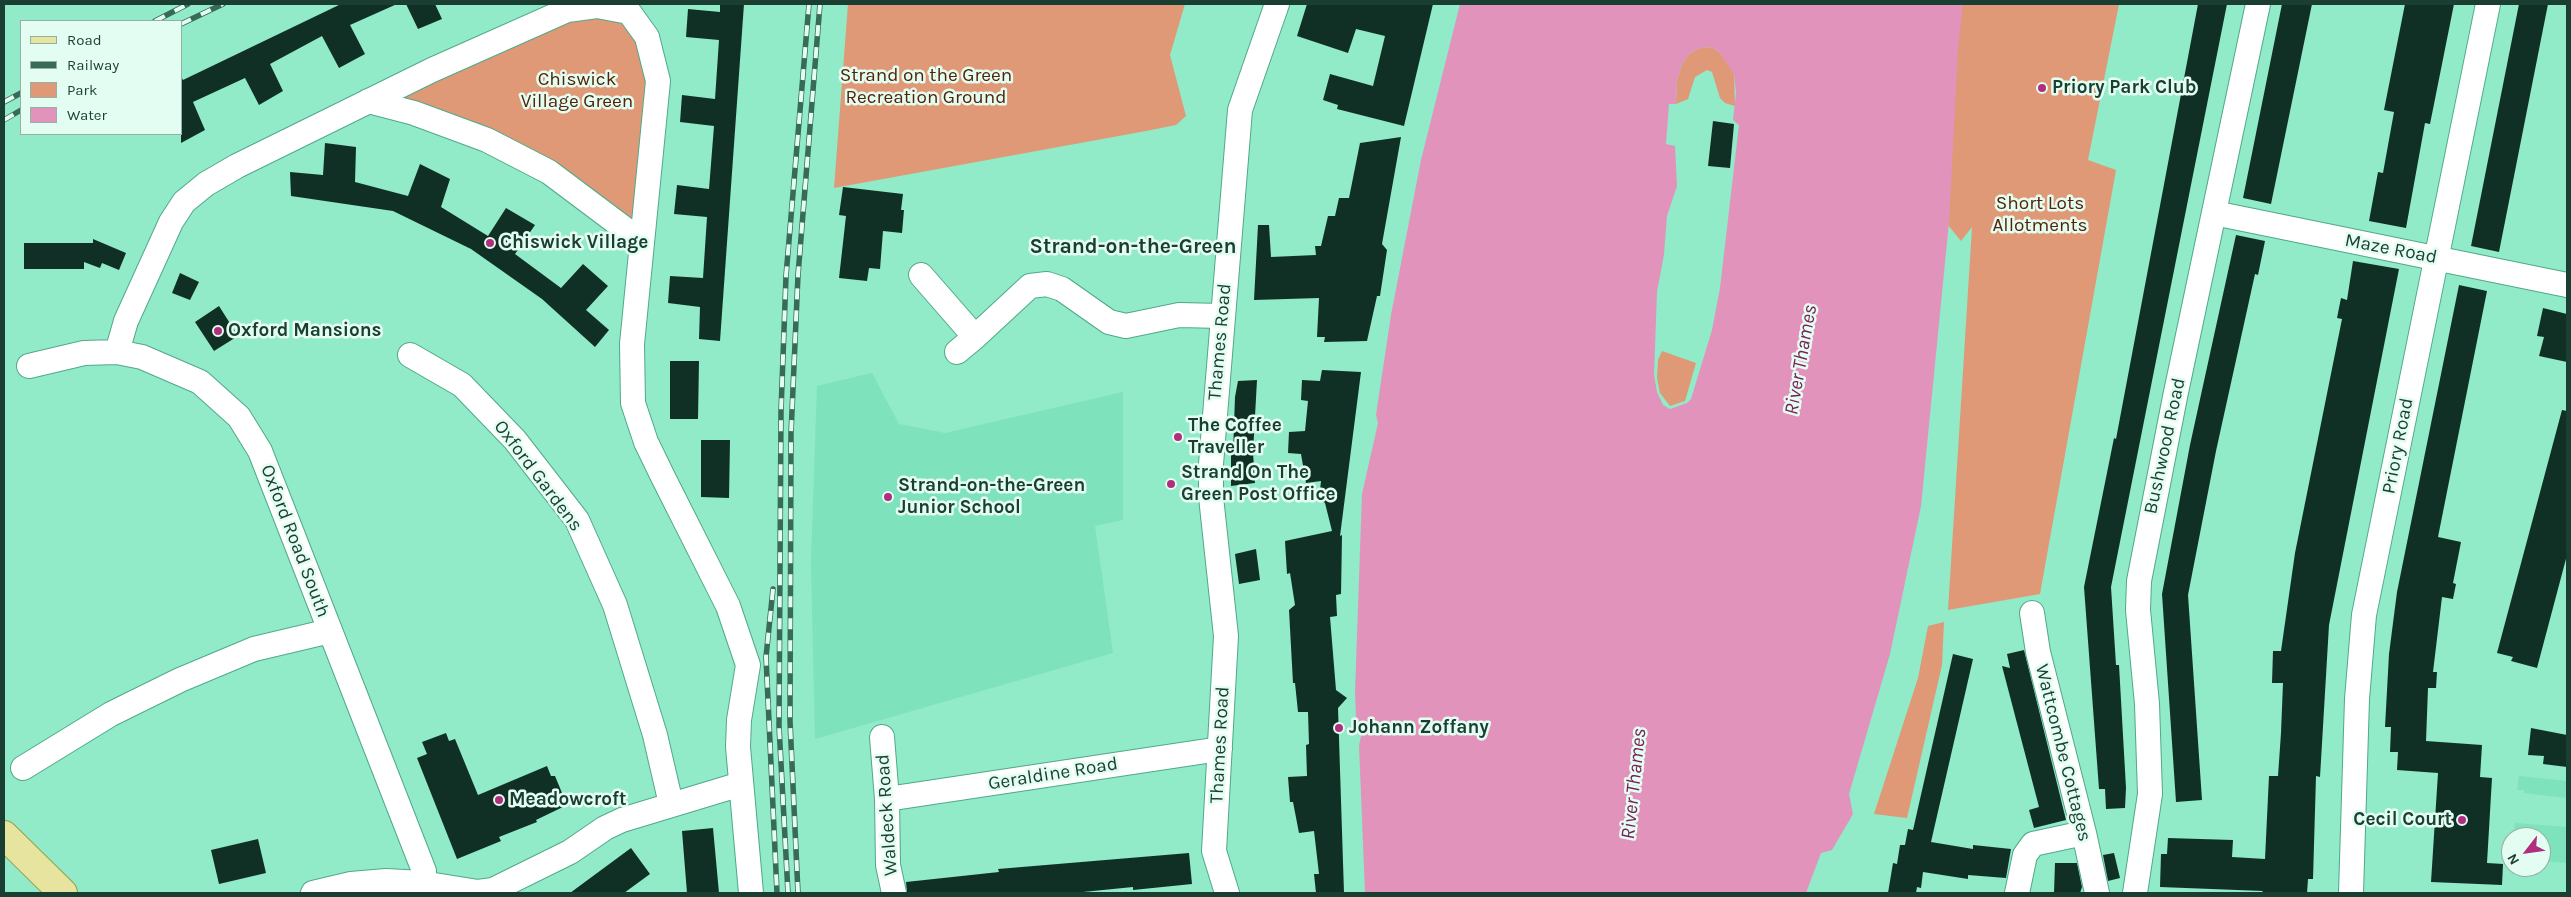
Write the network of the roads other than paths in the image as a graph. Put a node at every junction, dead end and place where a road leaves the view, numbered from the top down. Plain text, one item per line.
1 (1277, 4) edge
2 (2258, 4) edge
3 (2488, 4) edge
4 (368, 101) junction
5 (2214, 213) junction
6 (641, 241) junction
7 (2436, 258) junction
8 (921, 276) dead end
9 (2567, 285) edge
10 (1222, 316) junction
11 (974, 336) junction
12 (117, 352) junction
13 (957, 352) dead end
14 (410, 355) dead end
15 (29, 366) dead end
16 (2032, 613) dead end
17 (330, 631) junction
18 (882, 738) dead end
19 (1220, 749) junction
20 (23, 768) dead end
21 (741, 784) junction
22 (887, 799) junction
23 (670, 804) junction
24 (2084, 833) junction
25 (4, 835) edge
26 (420, 888) edge
27 (63, 893) edge
28 (313, 893) edge
29 (751, 893) edge
30 (894, 893) edge
31 (1227, 893) edge
32 (2018, 893) edge
33 (2097, 893) edge
34 (2135, 893) edge
35 (2351, 893) edge

1 - 10 street, Thames Road
2 - 5 street, Bushwood Road
3 - 7 street, Priory Road
4 - 6 street
4 - 6 street
4 - 12 street
5 - 7 street, Maze Road
5 - 34 street, Bushwood Road
6 - 21 street
7 - 9 street, Maze Road
7 - 35 street, Priory Road
8 - 11 street
10 - 11 street
10 - 19 street, Thames Road
11 - 13 street
12 - 15 street, Oxford Road South
12 - 17 street, Oxford Road South
14 - 23 street, Oxford Gardens
16 - 24 street, Wattcombe Cottages
17 - 20 street
17 - 26 street, Oxford Road South
18 - 22 street, Waldeck Road
19 - 22 street, Geraldine Road
19 - 31 street, Thames Road
21 - 23 street
21 - 29 street
22 - 30 street, Waldeck Road
23 - 26 street
24 - 32 street
24 - 33 street, Wattcombe Cottages
25 - 27 main road
26 - 28 street

